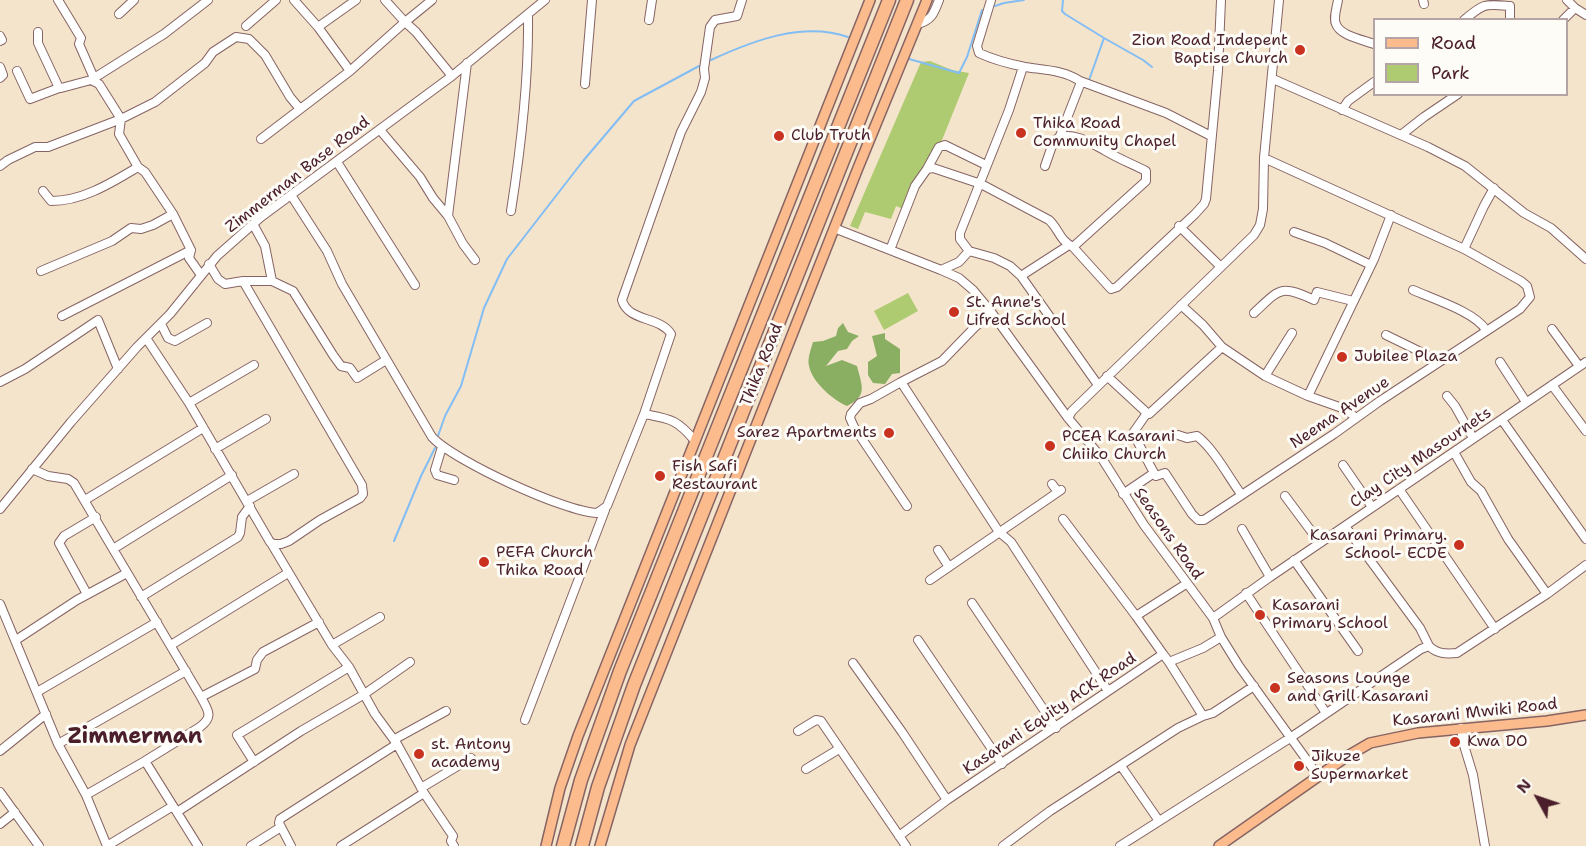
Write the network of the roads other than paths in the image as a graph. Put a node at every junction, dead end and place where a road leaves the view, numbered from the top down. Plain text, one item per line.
1 (58, 0) edge
2 (134, 0) edge
3 (208, 0) edge
4 (276, 0) edge
5 (294, 0) edge
6 (356, 0) edge
7 (386, 0) edge
8 (432, 0) edge
9 (545, 0) edge
10 (592, 0) edge
11 (652, 0) edge
12 (742, 0) edge
13 (870, 0) edge
14 (889, 0) edge
15 (907, 0) edge
16 (927, 0) edge
17 (939, 0) edge
18 (991, 0) edge
19 (1221, 0) edge
20 (1279, 0) edge
21 (1338, 0) edge
22 (1567, 0) edge
23 (1476, 3) edge
24 (1575, 8) junction
25 (118, 14) dead end
26 (528, 15) junction
27 (1586, 15) edge
28 (1465, 18) edge
29 (1510, 18) edge
30 (1565, 18) edge
31 (649, 20) dead end
32 (405, 22) junction
33 (918, 24) junction
34 (246, 26) dead end
35 (318, 27) junction
36 (38, 32) dead end
37 (0, 36) edge
38 (0, 40) edge
39 (1373, 44) edge
40 (467, 63) junction
41 (0, 67) edge
42 (1023, 67) junction
43 (17, 71) dead end
44 (350, 71) junction
45 (452, 76) junction
46 (0, 78) edge
47 (93, 79) junction
48 (1273, 79) junction
49 (1081, 82) junction
50 (1373, 83) edge
51 (585, 84) dead end
52 (59, 87) junction
53 (1455, 96) edge
54 (300, 109) junction
55 (1342, 110) junction
56 (121, 119) junction
57 (380, 130) junction
58 (1401, 135) junction
59 (1060, 136) junction
60 (1211, 136) junction
61 (261, 139) dead end
62 (1264, 158) junction
63 (337, 162) junction
64 (986, 165) junction
65 (0, 166) edge
66 (1045, 166) dead end
67 (138, 167) junction
68 (927, 169) junction
69 (981, 184) junction
70 (1494, 188) junction
71 (43, 191) dead end
72 (291, 195) junction
73 (511, 212) dead end
74 (173, 214) junction
75 (1392, 215) junction
76 (448, 216) junction
77 (253, 224) junction
78 (1179, 226) junction
79 (834, 228) junction
80 (1294, 232) dead end
81 (1071, 246) junction
82 (1464, 249) junction
83 (190, 250) junction
84 (890, 250) junction
85 (969, 251) junction
86 (1586, 259) edge
87 (475, 260) dead end
88 (209, 264) junction
89 (1371, 265) junction
90 (1220, 266) junction
91 (941, 270) junction
92 (41, 271) dead end
93 (201, 275) junction
94 (1021, 276) junction
95 (243, 281) junction
96 (272, 282) junction
97 (415, 285) dead end
98 (1413, 290) dead end
99 (1353, 301) junction
100 (1181, 305) junction
101 (992, 313) junction
102 (1254, 313) dead end
103 (62, 316) dead end
104 (207, 323) dead end
105 (161, 324) junction
106 (1486, 330) junction
107 (1552, 330) dead end
108 (1292, 333) dead end
109 (1386, 335) dead end
110 (146, 338) junction
111 (1222, 347) junction
112 (386, 360) junction
113 (1500, 362) dead end
114 (1436, 364) junction
115 (1583, 364) edge
116 (254, 365) dead end
117 (118, 369) junction
118 (1265, 375) junction
119 (1107, 376) junction
120 (0, 382) edge
121 (901, 382) junction
122 (1098, 385) junction
123 (1552, 385) junction
124 (1308, 396) junction
125 (1447, 396) dead end
126 (1526, 402) junction
127 (189, 403) junction
128 (1147, 413) junction
129 (644, 414) junction
130 (1068, 418) junction
131 (1356, 418) junction
132 (266, 419) dead end
133 (1502, 420) junction
134 (203, 428) junction
135 (1586, 431) edge
136 (1178, 435) dead end
137 (1473, 438) junction
138 (694, 441) junction
139 (442, 447) junction
140 (215, 449) junction
141 (1454, 452) junction
142 (1343, 465) dead end
143 (32, 469) junction
144 (1154, 473) junction
145 (294, 474) dead end
146 (232, 476) junction
147 (453, 480) dead end
148 (1052, 484) dead end
149 (1398, 489) junction
150 (1123, 494) junction
151 (1241, 494) junction
152 (1285, 496) dead end
153 (86, 500) junction
154 (248, 504) junction
155 (907, 506) dead end
156 (1372, 507) junction
157 (0, 509) edge
158 (604, 510) junction
159 (96, 517) junction
160 (1063, 519) dead end
161 (1345, 526) junction
162 (1242, 530) dead end
163 (999, 532) junction
164 (1586, 539) edge
165 (270, 542) junction
166 (1320, 543) junction
167 (113, 549) junction
168 (938, 550) dead end
169 (1294, 560) junction
170 (1586, 565) edge
171 (949, 567) junction
172 (127, 573) junction
173 (288, 573) junction
174 (1269, 577) junction
175 (930, 580) dead end
176 (1186, 584) junction
177 (1246, 593) junction
178 (87, 594) junction
179 (1547, 594) junction
180 (141, 597) junction
181 (972, 603) dead end
182 (1, 609) edge
183 (1136, 616) junction
184 (380, 617) dead end
185 (1213, 618) junction
186 (157, 622) junction
187 (319, 622) junction
188 (1495, 629) junction
189 (1221, 637) junction
190 (16, 640) junction
191 (918, 640) dead end
192 (171, 645) junction
193 (332, 645) junction
194 (1429, 646) junction
195 (1358, 651) dead end
196 (1162, 654) junction
197 (410, 662) dead end
198 (1169, 662) junction
199 (853, 663) dead end
200 (349, 667) junction
201 (186, 671) junction
202 (1254, 686) junction
203 (1108, 691) junction
204 (37, 692) junction
205 (363, 695) junction
206 (201, 697) junction
207 (446, 711) dead end
208 (1326, 713) junction
209 (46, 714) junction
210 (1586, 715) edge
211 (1203, 716) junction
212 (525, 720) dead end
213 (1056, 728) junction
214 (1461, 728) junction
215 (798, 731) dead end
216 (1290, 738) junction
217 (396, 742) junction
218 (58, 744) junction
219 (1, 748) edge
220 (839, 749) junction
221 (471, 758) dead end
222 (145, 761) junction
223 (254, 762) junction
224 (1002, 764) junction
225 (1121, 766) junction
226 (806, 769) dead end
227 (1319, 777) junction
228 (422, 791) junction
229 (0, 792) edge
230 (86, 795) junction
231 (947, 800) junction
232 (175, 809) junction
233 (15, 812) junction
234 (1159, 821) junction
235 (0, 824) edge
236 (281, 827) junction
237 (899, 836) junction
238 (452, 843) edge
239 (39, 846) edge
240 (107, 846) edge
241 (198, 846) edge
242 (251, 846) edge
243 (291, 846) edge
244 (341, 846) edge
245 (442, 846) edge
246 (546, 846) edge
247 (563, 846) edge
248 (582, 846) edge
249 (600, 846) edge
250 (906, 846) edge
251 (1003, 846) edge
252 (1120, 846) edge
253 (1219, 846) edge
254 (1485, 846) edge

1 - 47 street
2 - 25 street
3 - 47 street
4 - 34 street
5 - 35 street
6 - 35 street
7 - 32 street
8 - 32 street
9 - 26 street, Zimmerman Base Road
10 - 51 street
11 - 31 street
12 - 129 street
13 - 138 main road, Thika Road
14 - 247 highway, Thika Road
15 - 248 highway, Thika Road
16 - 33 main road, Thika Road
17 - 33 street
18 - 42 street
19 - 60 street
20 - 48 street
21 - 39 street
22 - 24 street
23 - 28 street
23 - 29 street
24 - 27 street
24 - 30 street
26 - 40 street, Zimmerman Base Road
26 - 73 street
32 - 44 street
32 - 45 street
33 - 79 main road, Thika Road
35 - 44 street
36 - 52 street
37 - 38 street
40 - 45 street, Zimmerman Base Road
40 - 76 street
41 - 46 street
42 - 49 street
42 - 64 street
43 - 52 street
44 - 54 street
45 - 57 street, Zimmerman Base Road
47 - 52 street
47 - 56 street
48 - 55 street
48 - 62 street
49 - 59 street
49 - 60 street
50 - 55 street
53 - 58 street
54 - 56 street
54 - 61 street
55 - 58 street
56 - 65 street
56 - 67 street
57 - 63 street, Zimmerman Base Road
57 - 76 street
58 - 70 street
59 - 66 street
59 - 81 street
60 - 78 street
62 - 75 street
62 - 90 street
63 - 72 street, Zimmerman Base Road
63 - 97 street
64 - 68 street
64 - 69 street
67 - 71 street
67 - 74 street
68 - 69 street
68 - 84 street
69 - 81 street
69 - 85 street
70 - 82 street
70 - 86 street
72 - 77 street, Zimmerman Base Road
72 - 112 street
74 - 83 street
74 - 92 street
75 - 82 street
75 - 89 street
76 - 87 street
77 - 88 street, Zimmerman Base Road
77 - 96 street
78 - 81 street
78 - 90 street
79 - 84 street, Seasons Road
79 - 249 main road, Thika Road
80 - 89 street
81 - 94 street
82 - 106 street, Neema Avenue
83 - 93 street
83 - 103 street
84 - 91 street, Seasons Road
85 - 91 street
85 - 94 street
88 - 93 street, Zimmerman Base Road
88 - 95 street
89 - 99 street
90 - 100 street
91 - 101 street, Seasons Road
93 - 105 street, Zimmerman Base Road
94 - 122 street
95 - 96 street
95 - 165 street
96 - 112 street
98 - 106 street
99 - 102 street
99 - 124 street
100 - 111 street
100 - 119 street
101 - 121 street
101 - 130 street, Seasons Road
104 - 105 street
105 - 110 street, Zimmerman Base Road
106 - 114 street, Neema Avenue
107 - 115 street
108 - 118 street
109 - 114 street
110 - 117 street, Zimmerman Base Road
110 - 127 street
111 - 118 street
111 - 128 street
112 - 139 street
113 - 126 street
114 - 131 street, Neema Avenue
115 - 123 street, Clay City Masournets
116 - 127 street
117 - 120 street
117 - 143 street, Zimmerman Base Road
118 - 124 street
119 - 122 street
119 - 128 street
121 - 155 street
121 - 163 street
122 - 130 street
123 - 126 street, Clay City Masournets
123 - 135 street
124 - 131 street
125 - 137 street
126 - 133 street, Clay City Masournets
127 - 134 street
128 - 144 street
129 - 138 street
129 - 158 street
130 - 150 street, Seasons Road
131 - 151 street, Neema Avenue
132 - 140 street
133 - 137 street, Clay City Masournets
133 - 164 street
134 - 140 street
134 - 153 street
136 - 151 street
137 - 141 street, Clay City Masournets
138 - 246 main road, Thika Road
139 - 147 street
139 - 158 street
140 - 146 street
141 - 149 street, Clay City Masournets
141 - 179 street
142 - 156 street
143 - 153 street
143 - 157 street, Zimmerman Base Road
144 - 150 street
144 - 151 street, Neema Avenue
145 - 154 street
146 - 154 street
146 - 167 street
148 - 163 street
149 - 156 street, Clay City Masournets
149 - 188 street
150 - 176 street, Seasons Road
152 - 166 street
153 - 159 street
154 - 165 street
154 - 180 street
156 - 161 street, Clay City Masournets
158 - 212 street
159 - 167 street
159 - 178 street
160 - 183 street
161 - 166 street, Clay City Masournets
161 - 194 street
162 - 174 street
163 - 171 street
163 - 203 street
165 - 173 street
166 - 169 street, Clay City Masournets
167 - 172 street
168 - 171 street
169 - 174 street, Clay City Masournets
169 - 195 street
170 - 179 street
171 - 175 street
172 - 178 street
172 - 180 street
173 - 187 street
173 - 192 street
174 - 177 street, Clay City Masournets
176 - 183 street
176 - 185 street, Seasons Road
177 - 185 street, Clay City Masournets
177 - 208 street
178 - 190 street
179 - 188 street
180 - 186 street
181 - 213 street
182 - 190 street
183 - 196 street
184 - 193 street
185 - 189 street, Seasons Road
186 - 192 street
186 - 204 street
187 - 193 street
187 - 206 street
188 - 194 street
189 - 198 street
189 - 202 street, Seasons Road
190 - 204 street
191 - 224 street
192 - 201 street
193 - 200 street
194 - 208 street
196 - 198 street, Kasarani Equity ACK Road
196 - 203 street, Kasarani Equity ACK Road
197 - 205 street
198 - 211 street, Kasarani Equity ACK Road
199 - 231 street
200 - 205 street
200 - 223 street
201 - 206 street
201 - 218 street
202 - 211 street
202 - 216 street, Seasons Road
203 - 213 street, Kasarani Equity ACK Road
204 - 209 street
205 - 217 street
205 - 223 street
206 - 222 street
207 - 217 street
208 - 216 street
209 - 218 street
209 - 219 street
210 - 214 main road, Kasarani Mwiki Road
211 - 225 street
213 - 224 street, Kasarani Equity ACK Road
214 - 227 main road, Kasarani Mwiki Road
214 - 254 street
215 - 220 street
216 - 227 street, Seasons Road
216 - 234 street
217 - 228 street
217 - 236 street
218 - 230 street
220 - 226 street
220 - 237 street
221 - 228 street
222 - 230 street
222 - 232 street
223 - 232 street
224 - 231 street, Kasarani Equity ACK Road
225 - 234 street
225 - 251 street
227 - 253 main road, Kasarani Mwiki Road
228 - 238 street
228 - 244 street
229 - 233 street
230 - 240 street
231 - 237 street, Kasarani Equity ACK Road
232 - 240 street
232 - 241 street
233 - 235 street
233 - 239 street
234 - 252 street
236 - 242 street
236 - 243 street
237 - 250 street
238 - 245 street

